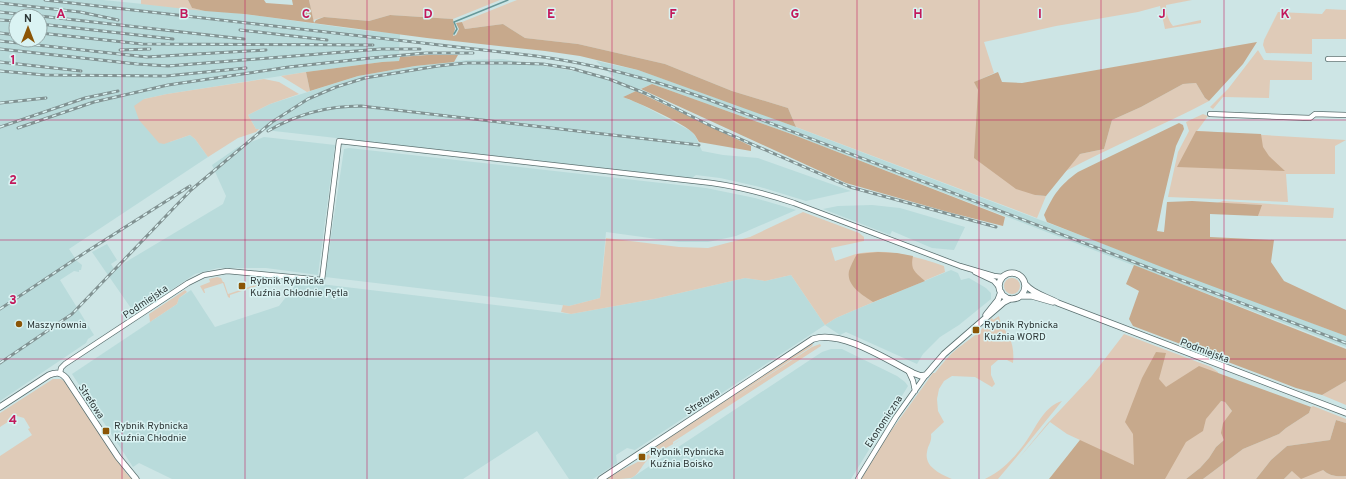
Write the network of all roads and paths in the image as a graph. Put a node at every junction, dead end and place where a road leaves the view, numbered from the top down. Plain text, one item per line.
1 (1328, 59) dead end
2 (1346, 59) edge
3 (1210, 114) dead end
4 (1346, 115) edge
5 (972, 270) junction
6 (1003, 277) junction
7 (1026, 285) junction
8 (1000, 290) junction
9 (1021, 296) junction
10 (1010, 299) junction
11 (1058, 303) junction
12 (981, 322) junction
13 (908, 370) junction
14 (60, 373) junction
15 (926, 375) junction
16 (915, 391) junction
17 (0, 407) edge
18 (1346, 413) edge
19 (136, 479) edge
20 (600, 479) edge
21 (858, 479) edge

1 - 2 street
3 - 4 street
5 - 6 street
5 - 8 street
5 - 14 street, Podmiejska
6 - 7 street
6 - 8 street
7 - 9 street
7 - 11 street, Podmiejska
8 - 10 street
8 - 12 street, Ekonomiczna
9 - 10 street
9 - 11 street, Podmiejska
10 - 12 street, Ekonomiczna
11 - 18 street, Podmiejska
12 - 15 street, Ekonomiczna
13 - 15 street
13 - 16 street
13 - 20 street, Strefowa
14 - 17 street, Podmiejska
14 - 19 street, Strefowa
15 - 16 street, Ekonomiczna
16 - 21 street, Ekonomiczna

